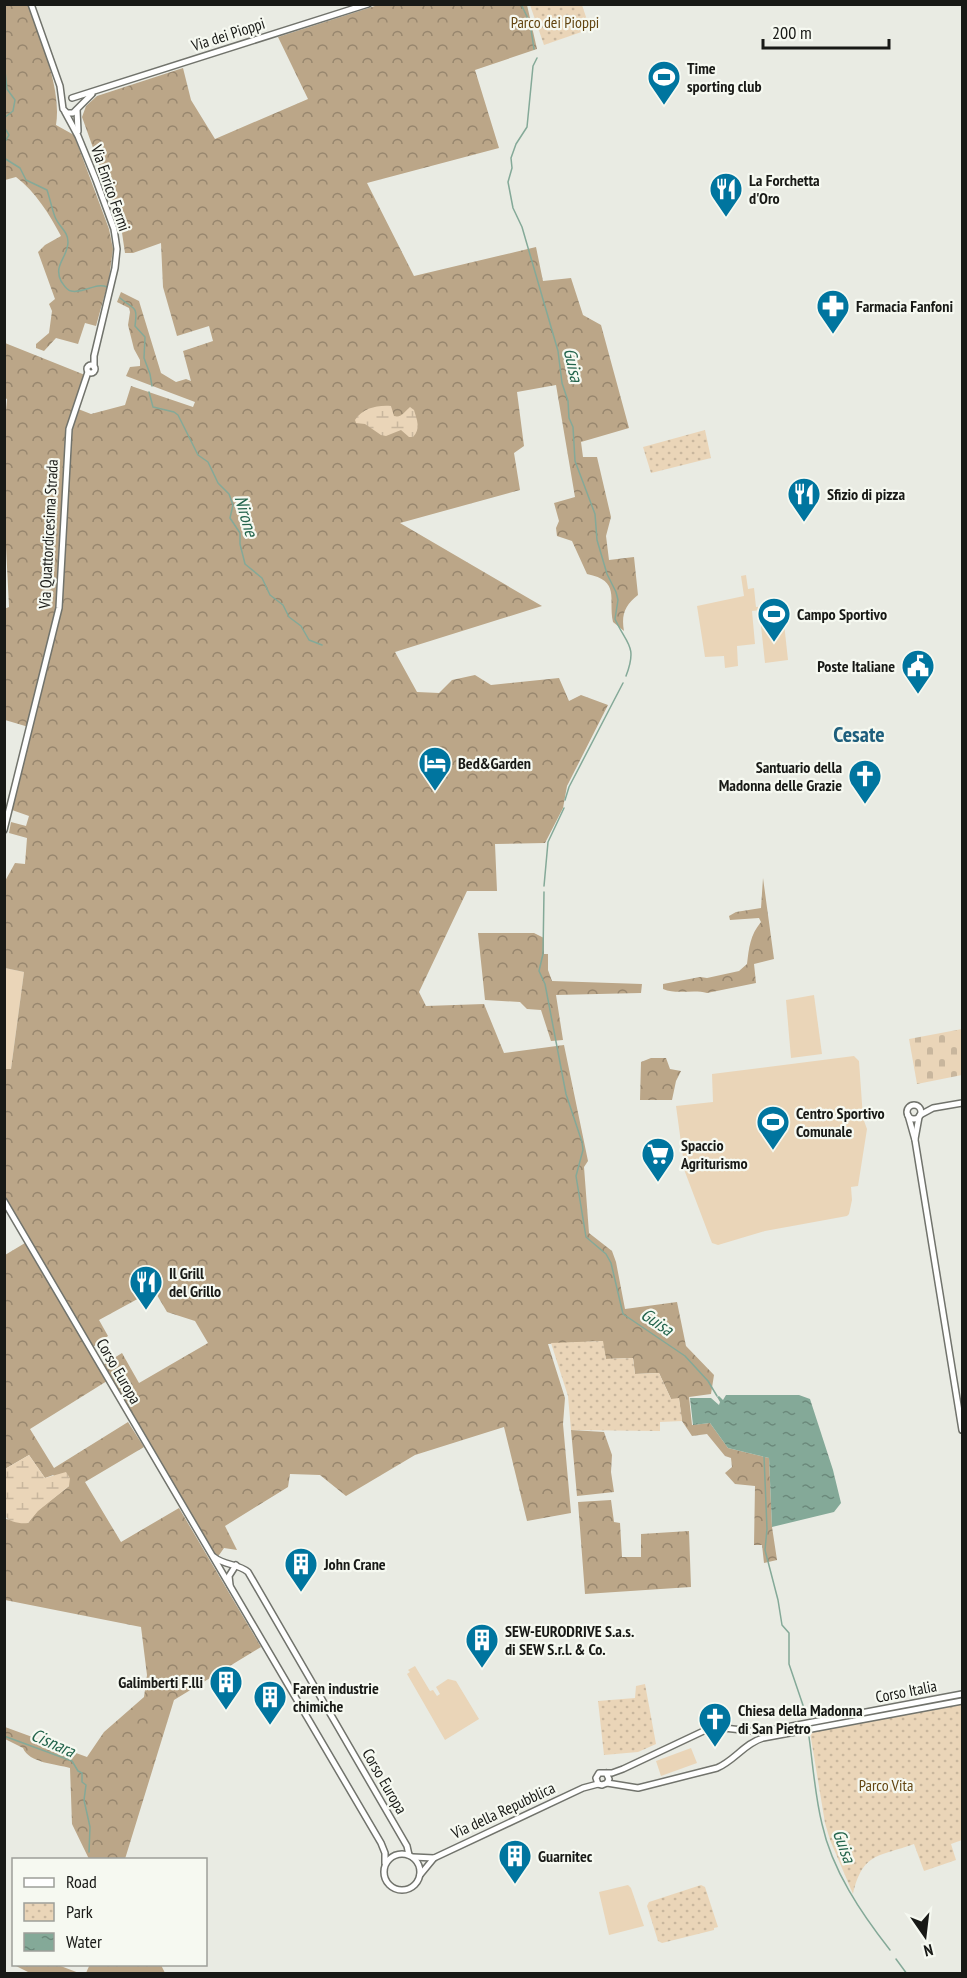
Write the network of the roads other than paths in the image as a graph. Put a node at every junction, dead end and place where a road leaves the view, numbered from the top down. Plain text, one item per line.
1 (31, 4) edge
2 (368, 4) edge
3 (60, 86) junction
4 (96, 91) junction
5 (70, 98) junction
6 (62, 103) junction
7 (77, 108) junction
8 (65, 112) junction
9 (78, 136) junction
10 (91, 369) joint
11 (4, 830) edge
12 (963, 1103) edge
13 (918, 1105) junction
14 (933, 1108) junction
15 (908, 1115) junction
16 (920, 1116) junction
17 (915, 1140) junction
18 (4, 1201) edge
19 (963, 1430) edge
20 (211, 1555) junction
21 (236, 1565) junction
22 (231, 1589) junction
23 (963, 1694) edge
24 (963, 1701) edge
25 (606, 1773) junction
26 (596, 1776) junction
27 (607, 1783) junction
28 (598, 1784) junction
29 (583, 1788) junction
30 (411, 1856) junction
31 (434, 1857) junction
32 (385, 1863) junction
33 (420, 1875) junction

1 - 3 street
2 - 4 street, Via dei Pioppi
3 - 5 street
3 - 6 street
4 - 5 street, Via dei Pioppi
4 - 7 street, Via dei Pioppi
5 - 6 street
5 - 7 street
6 - 8 street
7 - 8 street
7 - 9 street, Via Enrico Fermi
8 - 9 street, Via Enrico Fermi
9 - 10 street, Via Enrico Fermi
10 - 11 street, Via Quattordicesima Strada
12 - 14 street
13 - 14 street
13 - 15 street
13 - 16 street
14 - 16 street
15 - 16 street
15 - 17 street
16 - 17 street
17 - 19 street
18 - 20 street, Corso Europa
20 - 21 street, Corso Europa
20 - 22 street, Corso Europa
21 - 22 street
21 - 30 street, Corso Europa
22 - 32 street, Corso Europa
23 - 25 street, Corso Italia
24 - 27 street, Corso Italia
25 - 26 street
25 - 27 street
26 - 28 street
26 - 29 street, Via della Repubblica
27 - 28 street
28 - 29 street, Via della Repubblica
29 - 31 street, Via della Repubblica
30 - 31 street, Via della Repubblica
30 - 32 street
30 - 33 street
31 - 33 street, Via della Repubblica
32 - 33 street

